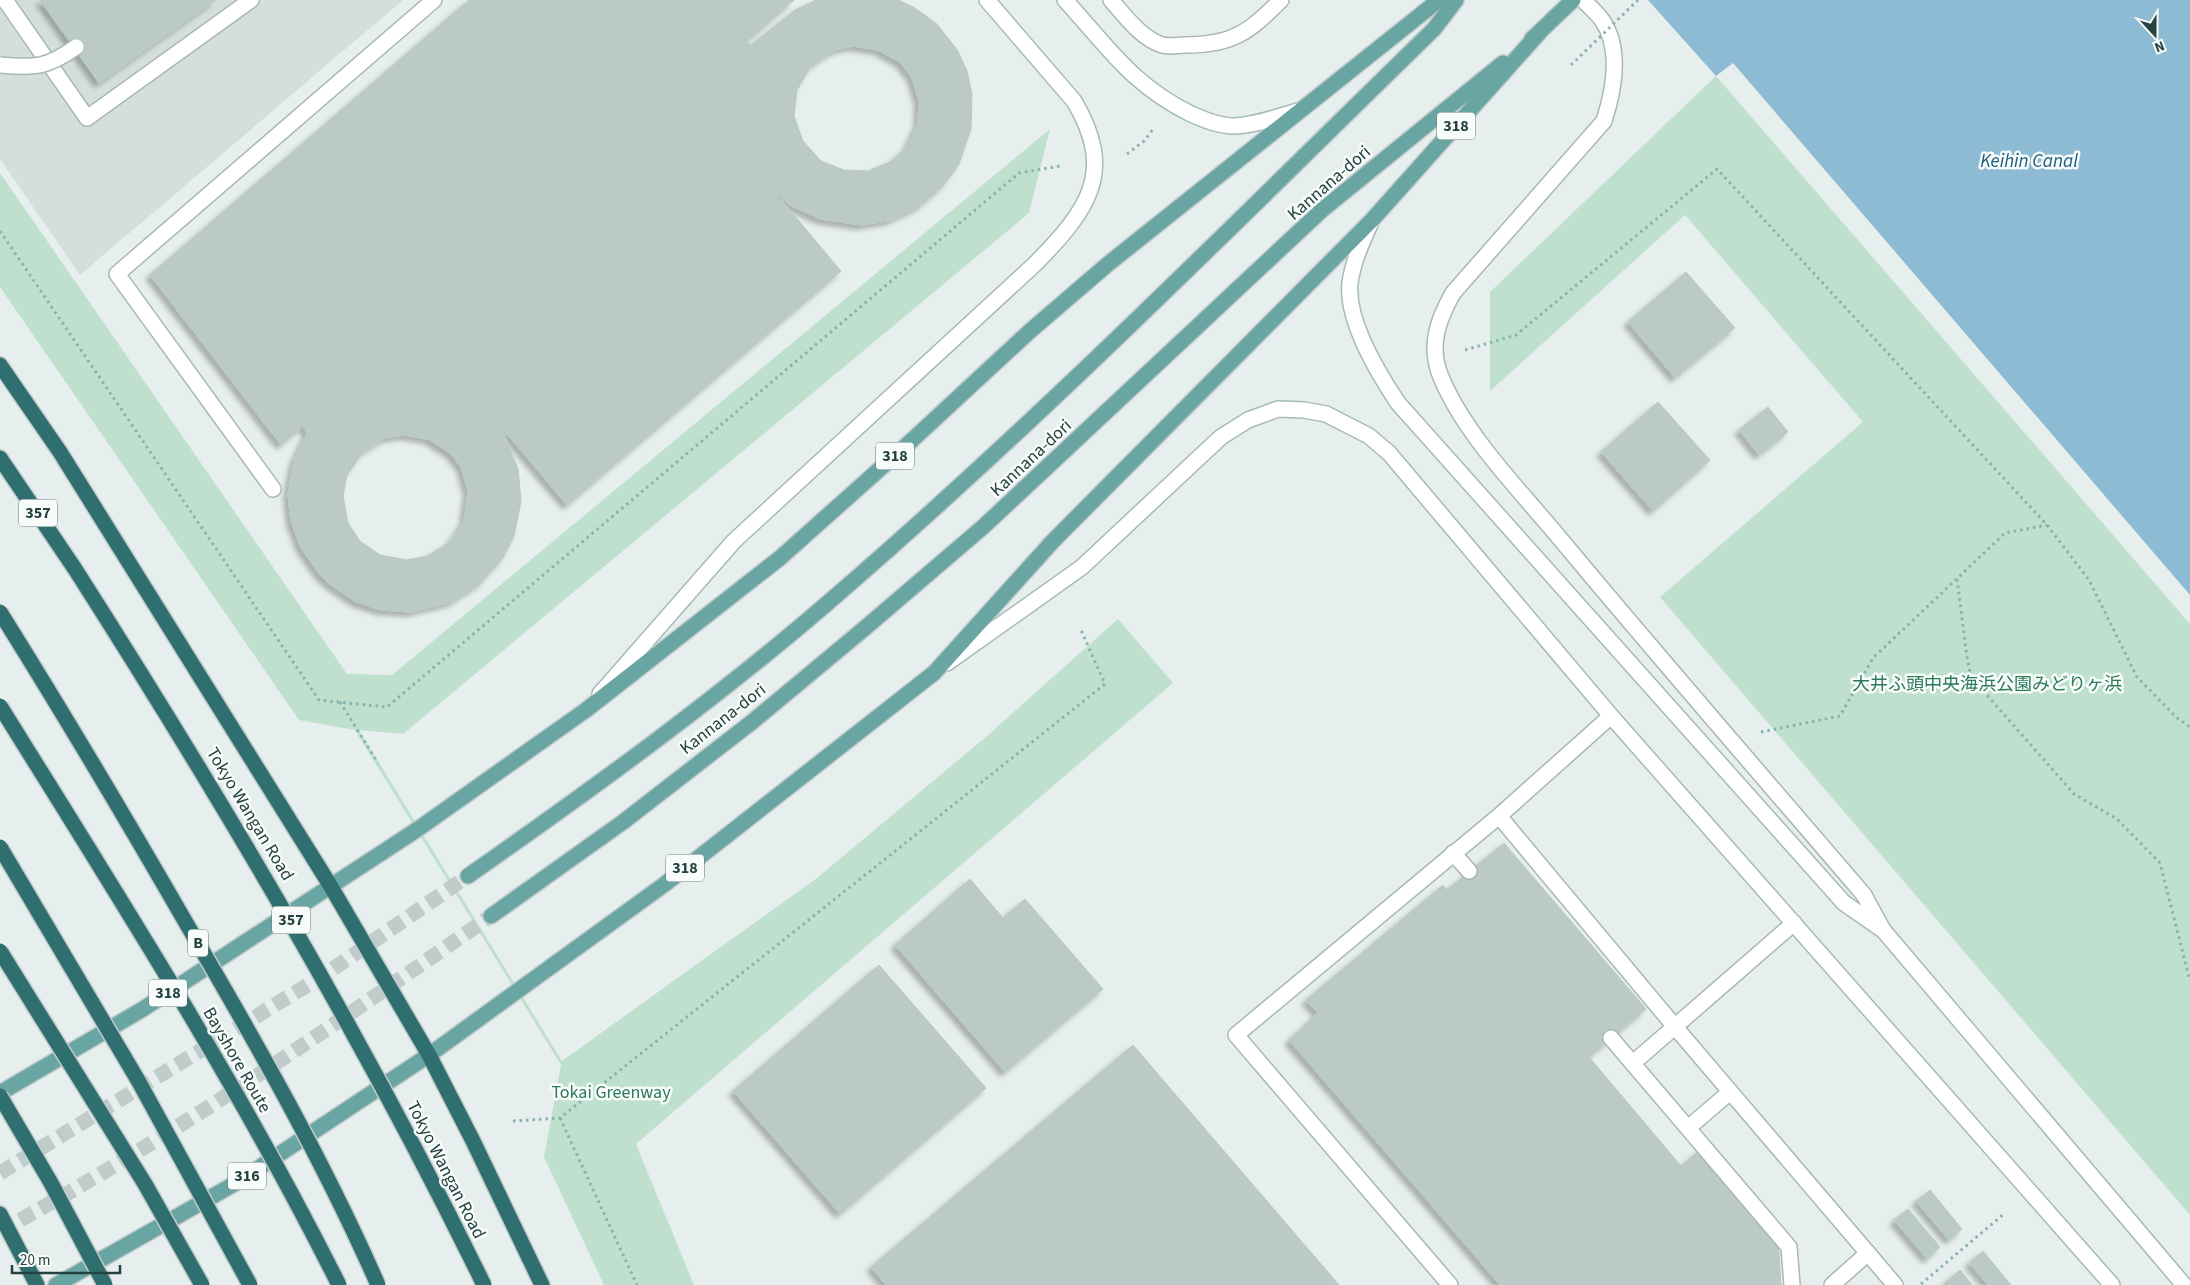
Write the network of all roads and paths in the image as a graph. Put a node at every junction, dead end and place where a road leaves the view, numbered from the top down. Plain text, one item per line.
1 (5, 0) edge
2 (251, 0) edge
3 (434, 0) edge
4 (987, 0) edge
5 (1065, 0) edge
6 (1111, 0) edge
7 (1281, 0) edge
8 (1439, 0) edge
9 (1456, 0) edge
10 (1573, 0) edge
11 (1583, 0) edge
12 (1638, 0) edge
13 (1539, 33) junction
14 (76, 47) dead end
15 (0, 64) edge
16 (1571, 65) dead end
17 (1298, 111) junction
18 (1154, 128) dead end
19 (1127, 154) dead end
20 (1060, 166) dead end
21 (1372, 220) junction
22 (0, 231) edge
23 (1465, 350) dead end
24 (0, 365) edge
25 (0, 458) edge
26 (273, 489) dead end
27 (2048, 525) junction
28 (1957, 579) junction
29 (0, 612) edge
30 (1081, 630) dead end
31 (934, 673) junction
32 (340, 702) junction
33 (0, 706) edge
34 (586, 710) junction
35 (1610, 716) junction
36 (2190, 728) edge
37 (1761, 732) dead end
38 (378, 763) dead end
39 (1499, 816) junction
40 (0, 847) edge
41 (1453, 853) junction
42 (1469, 871) dead end
43 (468, 876) tunnel mouth
44 (330, 885) junction
45 (491, 916) tunnel mouth
46 (1794, 923) junction
47 (1883, 930) junction
48 (0, 951) edge
49 (2190, 981) edge
50 (1676, 1028) junction
51 (1611, 1038) dead end
52 (430, 1055) junction
53 (1634, 1063) junction
54 (1730, 1092) junction
55 (0, 1095) edge
56 (560, 1118) junction
57 (513, 1120) dead end
58 (1688, 1128) junction
59 (2005, 1213) dead end
60 (0, 1214) edge
61 (1868, 1253) junction
62 (37, 1285) edge
63 (56, 1285) edge
64 (105, 1285) edge
65 (202, 1285) edge
66 (250, 1285) edge
67 (339, 1285) edge
68 (378, 1285) edge
69 (484, 1285) edge
70 (542, 1285) edge
71 (638, 1285) edge
72 (1450, 1285) edge
73 (1792, 1285) edge
74 (1832, 1285) edge
75 (1895, 1285) edge
76 (1920, 1285) edge
77 (2112, 1285) edge
78 (2184, 1285) edge

1 - 2 street
3 - 26 street
4 - 34 street
5 - 17 street
6 - 7 street
8 - 17 main road, 318
9 - 43 main road, Kannana-dori
10 - 13 main road, Kannana-dori / 318
11 - 47 street
12 - 16 path, bridge
13 - 21 main road, 318
13 - 45 main road, Kannana-dori / 318
14 - 15 street, bridge
17 - 34 main road, 318
18 - 19 path
20 - 32 path
21 - 31 main road, 318
21 - 47 street
22 - 32 path
23 - 27 path
24 - 44 highway
25 - 69 highway, Tokyo Wangan Road / 357, bridge
27 - 28 path
27 - 36 path
28 - 37 path
28 - 49 path
29 - 68 highway, B, bridge
30 - 56 path
31 - 35 street
31 - 52 main road, 318
32 - 38 path
33 - 67 highway, Bayshore Route, bridge
34 - 44 main road, 318
35 - 39 street
35 - 46 street
39 - 41 street
39 - 50 street
40 - 66 highway, bridge
41 - 42 street
41 - 72 street
44 - 52 highway
44 - 55 main road, 318
46 - 50 street
46 - 77 street
47 - 78 street
48 - 65 highway, bridge
50 - 53 street
50 - 54 street
51 - 53 street
52 - 63 main road, 316
52 - 70 highway
53 - 58 street
54 - 58 street
54 - 61 street
55 - 64 highway, bridge
56 - 57 path
56 - 71 path
58 - 73 street
59 - 76 path
60 - 62 highway
61 - 74 street
61 - 75 street

